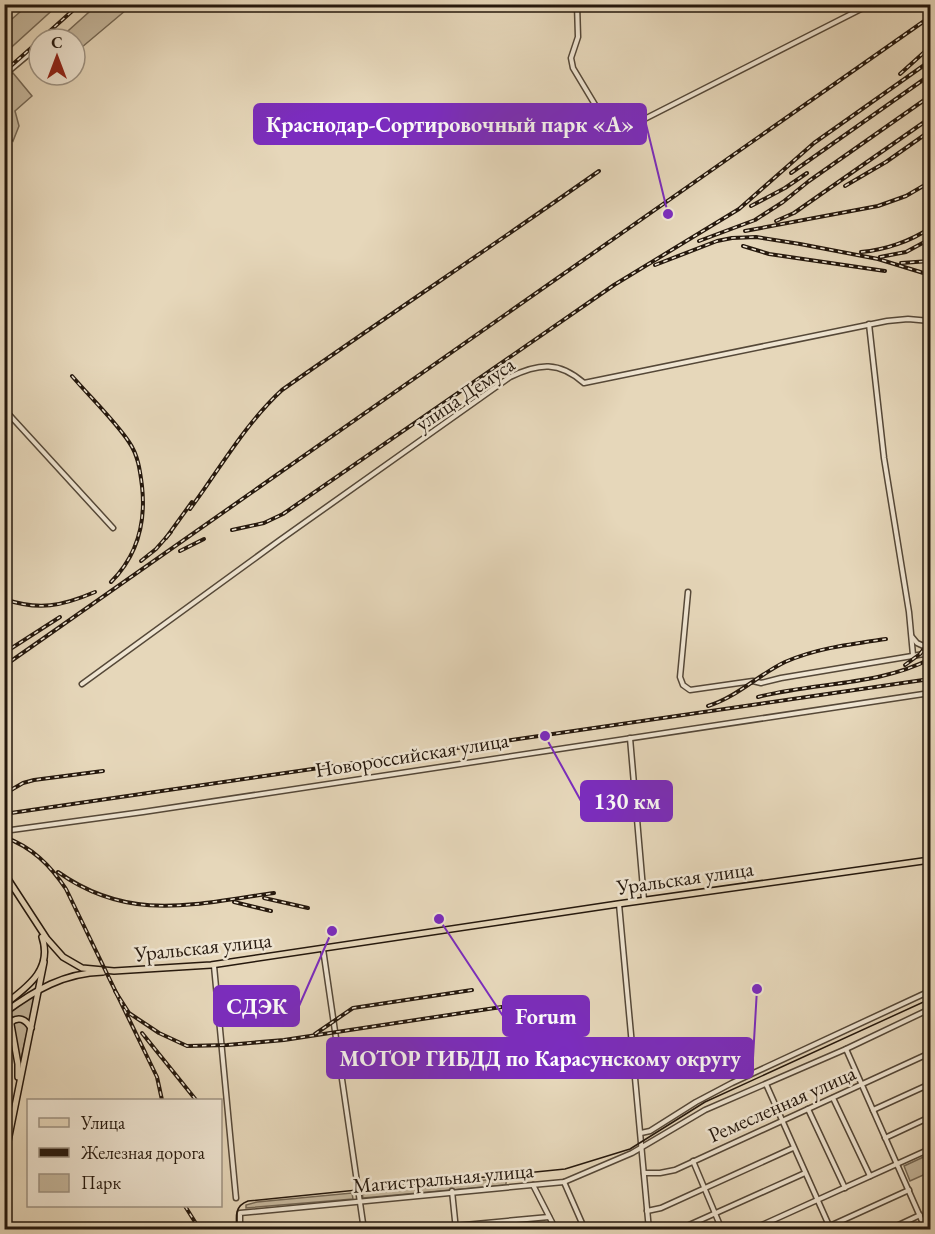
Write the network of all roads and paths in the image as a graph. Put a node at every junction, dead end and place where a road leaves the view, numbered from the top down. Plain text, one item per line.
1 (577, 4) edge
2 (871, 4) edge
3 (27, 56) edge
4 (4, 75) edge
5 (930, 321) edge
6 (869, 324) junction
7 (4, 409) edge
8 (112, 528) dead end
9 (688, 592) dead end
10 (911, 636) junction
11 (930, 651) edge
12 (913, 655) junction
13 (82, 684) dead end
14 (930, 693) edge
15 (630, 737) junction
16 (6, 831) edge
17 (930, 860) edge
18 (4, 873) edge
19 (644, 901) junction
20 (619, 904) junction
21 (39, 927) junction
22 (323, 949) junction
23 (44, 962) junction
24 (73, 965) junction
25 (214, 965) junction
26 (140, 971) junction
27 (74, 975) junction
28 (40, 988) junction
29 (930, 994) edge
30 (4, 1005) edge
31 (930, 1009) edge
32 (4, 1014) edge
33 (10, 1023) junction
34 (32, 1028) junction
35 (846, 1049) junction
36 (930, 1053) edge
37 (20, 1077) junction
38 (766, 1084) junction
39 (930, 1084) edge
40 (861, 1085) junction
41 (833, 1098) junction
42 (808, 1109) junction
43 (873, 1110) junction
44 (930, 1117) edge
45 (781, 1121) junction
46 (640, 1133) junction
47 (885, 1138) junction
48 (4, 1144) edge
49 (642, 1147) junction
50 (793, 1148) junction
51 (930, 1149) edge
52 (4, 1161) edge
53 (693, 1161) junction
54 (897, 1164) junction
55 (644, 1173) junction
56 (804, 1173) junction
57 (870, 1177) junction
58 (564, 1182) junction
59 (533, 1185) junction
60 (705, 1188) junction
61 (845, 1188) junction
62 (909, 1190) junction
63 (452, 1191) junction
64 (236, 1198) dead end
65 (360, 1200) junction
66 (818, 1200) junction
67 (647, 1211) junction
68 (715, 1214) junction
69 (920, 1215) junction
70 (549, 1217) junction
71 (456, 1227) edge
72 (830, 1228) edge
73 (240, 1230) edge
74 (364, 1230) edge
75 (411, 1230) edge
76 (556, 1230) edge
77 (585, 1230) edge
78 (649, 1230) edge
79 (678, 1230) edge
80 (722, 1230) edge
81 (751, 1230) edge
82 (821, 1230) edge
83 (888, 1230) edge
84 (926, 1230) edge

1 - 2 street
3 - 4 street
5 - 6 street, улица Демуса
6 - 10 street
6 - 13 street, улица Демуса
7 - 8 street
9 - 12 street
10 - 11 street
10 - 12 street
11 - 12 street
14 - 15 street, Новороссийская улица
15 - 16 street, Новороссийская улица
15 - 19 street
17 - 19 main road, Уральская улица
18 - 21 main road
19 - 20 main road, Уральская улица
20 - 22 main road, Уральская улица
20 - 46 street
21 - 23 main road
21 - 24 main road
22 - 25 main road, Уральская улица
22 - 65 street
23 - 28 main road
23 - 30 main road
24 - 26 main road, Уральская улица
24 - 27 main road
25 - 26 main road, Уральская улица
25 - 64 street
26 - 27 main road, Уральская улица
27 - 28 main road, Уральская улица
28 - 32 main road
28 - 34 main road
29 - 46 street
31 - 35 street, Магистральная улица
32 - 33 main road
33 - 34 main road
33 - 37 main road
34 - 37 main road
35 - 38 street, Магистральная улица
35 - 40 street
36 - 40 street, Ремесленная улица
37 - 48 main road
37 - 52 main road
38 - 45 street
38 - 49 street, Магистральная улица
39 - 43 street
40 - 41 street, Ремесленная улица
40 - 43 street
41 - 42 street, Ремесленная улица
41 - 57 street
42 - 45 street, Ремесленная улица
42 - 61 street
43 - 47 street
44 - 47 street
45 - 50 street
45 - 53 street, Ремесленная улица
46 - 49 street
47 - 54 street
49 - 55 street
49 - 58 street, Магистральная улица
50 - 56 street
50 - 60 street
51 - 54 street
53 - 55 street, Ремесленная улица
53 - 60 street
54 - 57 street
54 - 62 street
55 - 67 street
56 - 66 street
56 - 68 street
57 - 61 street
58 - 59 street, Магистральная улица
58 - 77 street
59 - 63 street, Магистральная улица
59 - 70 street
60 - 67 street
60 - 68 street
61 - 66 street
62 - 69 street
62 - 72 street
63 - 65 street, Магистральная улица
63 - 71 street
65 - 73 street, Магистральная улица
65 - 74 street
66 - 72 street
66 - 81 street
67 - 78 street
68 - 79 street
68 - 80 street
69 - 83 street
69 - 84 street
70 - 71 street
70 - 76 street
71 - 75 street
72 - 82 street

